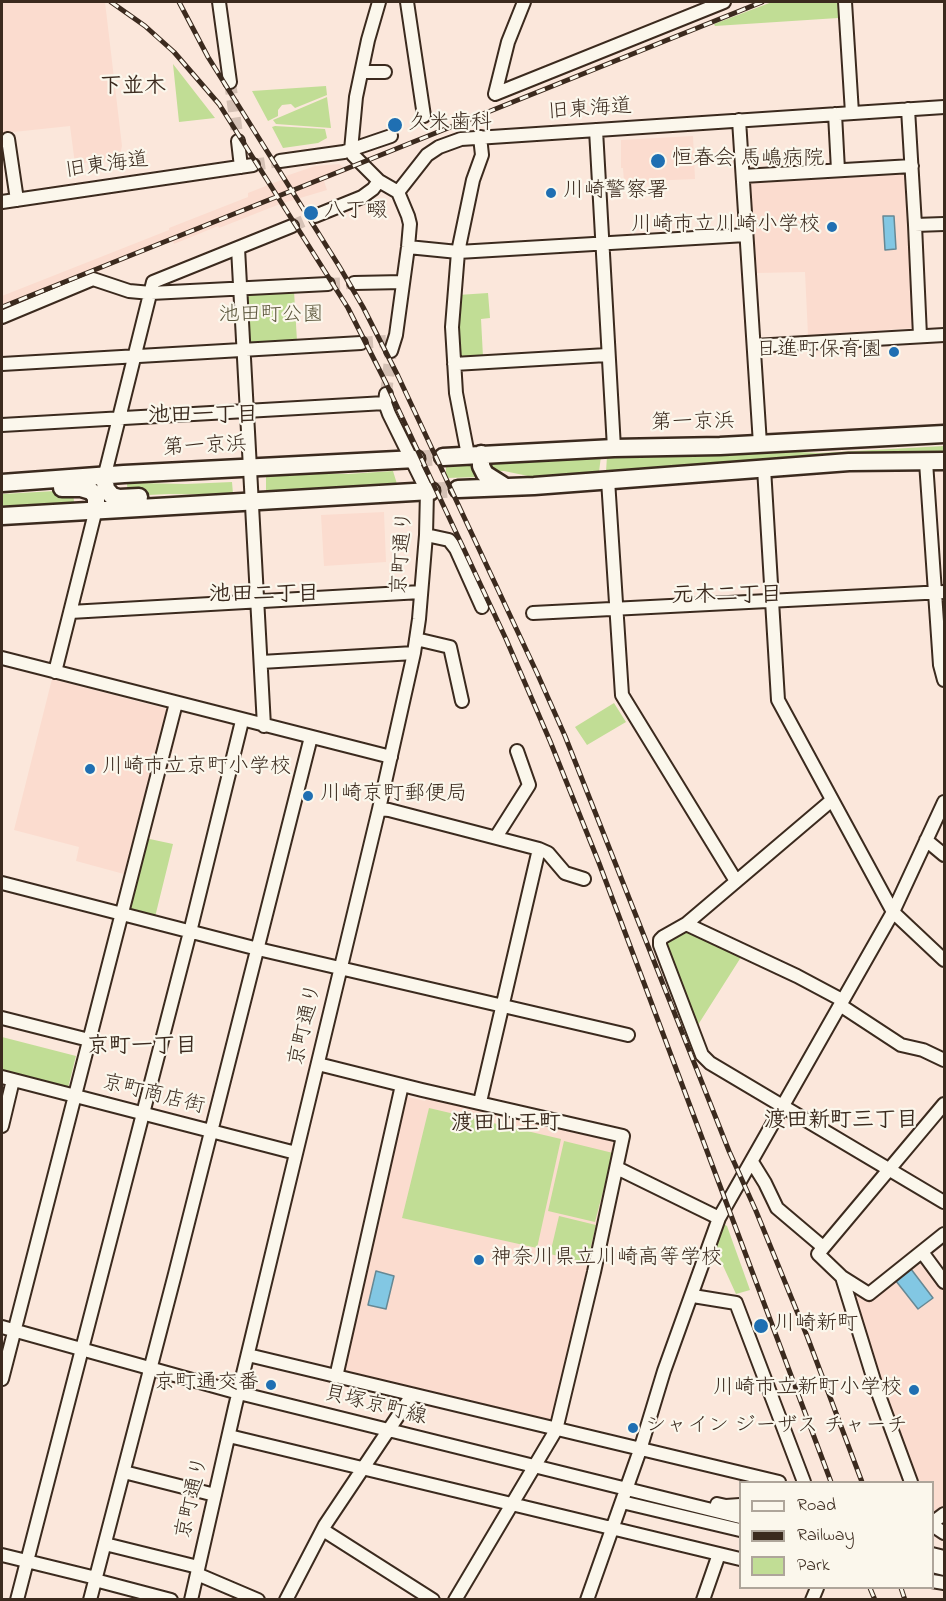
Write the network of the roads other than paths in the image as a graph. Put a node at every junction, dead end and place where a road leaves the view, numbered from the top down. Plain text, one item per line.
1 (219, 2) edge
2 (379, 2) edge
3 (407, 2) edge
4 (524, 2) edge
5 (693, 2) edge
6 (724, 2) edge
7 (845, 2) edge
8 (690, 15) junction
9 (362, 72) junction
10 (385, 72) dead end
11 (230, 82) tunnel mouth
12 (945, 107) edge
13 (908, 109) junction
14 (852, 113) junction
15 (835, 114) junction
16 (424, 116) dead end
17 (739, 120) junction
18 (596, 130) junction
19 (391, 136) dead end
20 (480, 137) junction
21 (8, 139) dead end
22 (238, 141) tunnel mouth
23 (351, 150) junction
24 (280, 161) tunnel mouth
25 (912, 166) junction
26 (838, 170) junction
27 (743, 176) junction
28 (379, 181) junction
29 (398, 192) junction
30 (17, 200) junction
31 (2, 202) edge
32 (315, 216) tunnel mouth
33 (945, 224) edge
34 (915, 225) junction
35 (292, 226) tunnel mouth
36 (746, 235) junction
37 (602, 243) junction
38 (408, 247) junction
39 (238, 248) junction
40 (458, 252) junction
41 (403, 282) junction
42 (354, 283) tunnel mouth
43 (328, 284) tunnel mouth
44 (240, 288) junction
45 (151, 293) junction
46 (2, 316) edge
47 (945, 335) edge
48 (920, 336) junction
49 (360, 343) tunnel mouth
50 (390, 344) tunnel mouth
51 (754, 345) junction
52 (244, 350) junction
53 (608, 355) junction
54 (134, 357) junction
55 (2, 364) edge
56 (454, 364) junction
57 (246, 410) junction
58 (119, 418) junction
59 (2, 425) edge
60 (945, 434) edge
61 (760, 444) junction
62 (614, 448) junction
63 (474, 454) junction
64 (442, 457) tunnel mouth
65 (413, 459) junction
66 (945, 461) edge
67 (926, 462) junction
68 (764, 468) junction
69 (250, 469) junction
70 (608, 480) junction
71 (2, 483) edge
72 (505, 486) junction
73 (458, 489) tunnel mouth
74 (2, 490) edge
75 (429, 491) junction
76 (100, 493) junction
77 (252, 501) junction
78 (2, 516) edge
79 (426, 535) junction
80 (421, 592) junction
81 (940, 593) edge
82 (257, 602) junction
83 (771, 603) junction
84 (482, 607) dead end
85 (618, 609) junction
86 (70, 612) junction
87 (533, 613) dead end
88 (416, 639) junction
89 (414, 653) junction
90 (2, 658) edge
91 (261, 662) junction
92 (55, 672) junction
93 (945, 681) edge
94 (462, 701) dead end
95 (176, 704) junction
96 (242, 720) junction
97 (264, 726) junction
98 (311, 737) junction
99 (517, 751) dead end
100 (391, 757) junction
101 (832, 800) junction
102 (945, 802) edge
103 (379, 809) junction
104 (496, 837) junction
105 (926, 840) junction
106 (539, 849) junction
107 (945, 855) edge
108 (584, 879) dead end
109 (736, 881) junction
110 (2, 883) edge
111 (893, 912) junction
112 (121, 914) junction
113 (686, 924) junction
114 (190, 932) junction
115 (258, 949) junction
116 (945, 960) edge
117 (340, 969) junction
118 (841, 1003) junction
119 (502, 1006) junction
120 (2, 1018) edge
121 (628, 1035) dead end
122 (89, 1040) junction
123 (945, 1060) edge
124 (318, 1064) junction
125 (7, 1079) edge
126 (402, 1085) junction
127 (73, 1096) junction
128 (480, 1102) junction
129 (945, 1104) edge
130 (783, 1106) junction
131 (143, 1114) junction
132 (2, 1126) edge
133 (211, 1131) junction
134 (296, 1153) junction
135 (752, 1162) junction
136 (617, 1168) junction
137 (889, 1169) junction
138 (945, 1202) edge
139 (719, 1218) junction
140 (945, 1234) edge
141 (822, 1247) junction
142 (922, 1252) junction
143 (842, 1277) junction
144 (945, 1282) edge
145 (693, 1296) junction
146 (8, 1329) edge
147 (82, 1349) junction
148 (248, 1355) junction
149 (151, 1368) junction
150 (336, 1377) junction
151 (2, 1379) edge
152 (239, 1393) junction
153 (412, 1395) junction
154 (556, 1430) junction
155 (388, 1431) junction
156 (229, 1436) junction
157 (639, 1450) junction
158 (535, 1467) junction
159 (363, 1469) junction
160 (124, 1472) junction
161 (775, 1481) edge
162 (804, 1481) edge
163 (911, 1481) edge
164 (626, 1489) junction
165 (215, 1495) junction
166 (680, 1501) junction
167 (622, 1502) junction
168 (512, 1504) junction
169 (739, 1505) edge
170 (739, 1516) edge
171 (612, 1529) junction
172 (323, 1530) junction
173 (739, 1530) edge
174 (105, 1544) junction
175 (718, 1554) junction
176 (2, 1555) edge
177 (739, 1559) edge
178 (27, 1561) junction
179 (197, 1570) junction
180 (95, 1579) junction
181 (17, 1599) edge
182 (90, 1599) edge
183 (171, 1599) edge
184 (190, 1599) edge
185 (258, 1599) edge
186 (286, 1599) edge
187 (433, 1599) edge
188 (455, 1599) edge
189 (588, 1599) edge
190 (703, 1599) edge

1 - 11 street
2 - 9 street
3 - 16 street
4 - 8 street
5 - 8 street
6 - 8 street
7 - 14 street
9 - 10 street
9 - 23 street
12 - 13 street, 旧東海道
13 - 14 street, 旧東海道
13 - 25 street
14 - 15 street, 旧東海道
15 - 17 street, 旧東海道
15 - 26 street
17 - 18 street, 旧東海道
17 - 27 street
18 - 20 street, 旧東海道
18 - 37 street
19 - 23 street
20 - 29 street, 旧東海道
20 - 40 street
21 - 30 street
22 - 30 street, 旧東海道
23 - 24 street
23 - 28 street
25 - 26 street
25 - 34 street
26 - 27 street
27 - 36 street
28 - 29 street
28 - 32 street
29 - 38 street
30 - 31 street, 旧東海道
33 - 34 street
34 - 48 street
35 - 39 street
36 - 37 street
36 - 51 street
37 - 40 street
37 - 53 street
38 - 40 street
38 - 41 street
39 - 44 street
39 - 45 street
40 - 56 street
41 - 42 street
41 - 50 street
43 - 44 street
44 - 45 street
44 - 52 street
45 - 46 street
45 - 54 street
47 - 48 street
48 - 51 street
49 - 52 street
51 - 61 street
52 - 54 street
52 - 57 street
53 - 56 street
53 - 62 street
54 - 55 street
54 - 58 street
56 - 63 street
57 - 58 street
57 - 65 street, 京町通り
57 - 69 street
58 - 59 street
58 - 76 street
60 - 61 highway, 第一京浜
61 - 62 highway, 第一京浜
62 - 63 highway, 第一京浜
63 - 64 highway, 第一京浜
63 - 72 highway
65 - 69 highway, 第一京浜
65 - 75 street, 京町通り
66 - 67 highway
67 - 68 highway
67 - 81 street
68 - 70 highway
68 - 83 street
69 - 76 highway, 第一京浜
69 - 77 street
70 - 72 highway
70 - 85 street
71 - 76 highway, 第一京浜
72 - 73 highway
74 - 76 highway, 第一京浜
75 - 77 highway, 第一京浜
75 - 79 street, 京町通り
76 - 77 highway, 第一京浜
76 - 78 highway, 第一京浜
76 - 86 street
77 - 82 street
79 - 80 street, 京町通り
79 - 84 street
80 - 82 street
80 - 88 street, 京町通り
81 - 83 street
81 - 93 street
82 - 86 street
82 - 91 street
83 - 85 street
83 - 101 street
85 - 87 street
85 - 109 street
86 - 92 street
88 - 89 street, 京町通り
88 - 94 street
89 - 91 street
89 - 100 street, 京町通り
90 - 92 street
91 - 97 street
92 - 95 street
95 - 96 street
95 - 112 street
96 - 97 street
96 - 114 street
97 - 98 street
98 - 100 street
98 - 115 street
99 - 104 street
100 - 103 street, 京町通り
101 - 109 street
101 - 111 street
102 - 105 street
103 - 104 street
103 - 117 street, 京町通り
104 - 106 street
105 - 107 street
105 - 111 street
106 - 108 street
106 - 119 street
109 - 113 street
110 - 112 street
111 - 116 street
111 - 118 street
112 - 114 street
112 - 122 street
113 - 118 street
113 - 130 street
114 - 115 street
114 - 131 street
115 - 117 street
115 - 133 street
117 - 119 street
117 - 124 street, 京町通り
118 - 123 street
118 - 130 street
119 - 121 street
119 - 128 street
120 - 122 street
122 - 127 street
124 - 126 street
124 - 134 street, 京町通り
125 - 127 street, 京町商店街
125 - 132 street
126 - 128 street
126 - 150 street
127 - 131 street, 京町商店街
127 - 146 street
128 - 136 street
129 - 137 street
130 - 135 street
130 - 137 street
131 - 133 street, 京町商店街
131 - 147 street
133 - 134 street, 京町商店街
133 - 149 street
134 - 148 street, 京町通り
135 - 139 street
135 - 141 street
136 - 139 street
136 - 154 street
137 - 138 street
137 - 141 street
139 - 145 street
140 - 142 street
141 - 143 street
142 - 143 street
142 - 144 street
143 - 163 street
145 - 157 street
145 - 162 street
146 - 147 street, 貝塚京町線
146 - 151 street
147 - 149 street, 貝塚京町線
147 - 178 street
148 - 150 street
148 - 152 street, 京町通り
149 - 152 street, 貝塚京町線
149 - 160 street
150 - 153 street
152 - 155 street, 貝塚京町線
152 - 156 street, 京町通り
153 - 154 street
153 - 155 street
154 - 157 street
154 - 158 street
155 - 158 street, 貝塚京町線
155 - 159 street
156 - 159 street
156 - 165 street, 京町通り
157 - 161 street
157 - 164 street
158 - 164 street, 貝塚京町線
158 - 168 street
159 - 168 street
159 - 172 street
160 - 165 street
160 - 174 street
164 - 166 street, 貝塚京町線
164 - 167 street
165 - 179 street, 京町通り
166 - 169 street
166 - 170 street, 貝塚京町線
167 - 171 street
167 - 173 street
168 - 171 street
168 - 188 street
171 - 175 street
171 - 189 street
172 - 186 street
172 - 187 street
174 - 179 street
174 - 180 street
175 - 177 street
175 - 190 street
176 - 178 street
178 - 180 street
178 - 181 street
179 - 184 street, 京町通り
179 - 185 street
180 - 182 street
180 - 183 street

